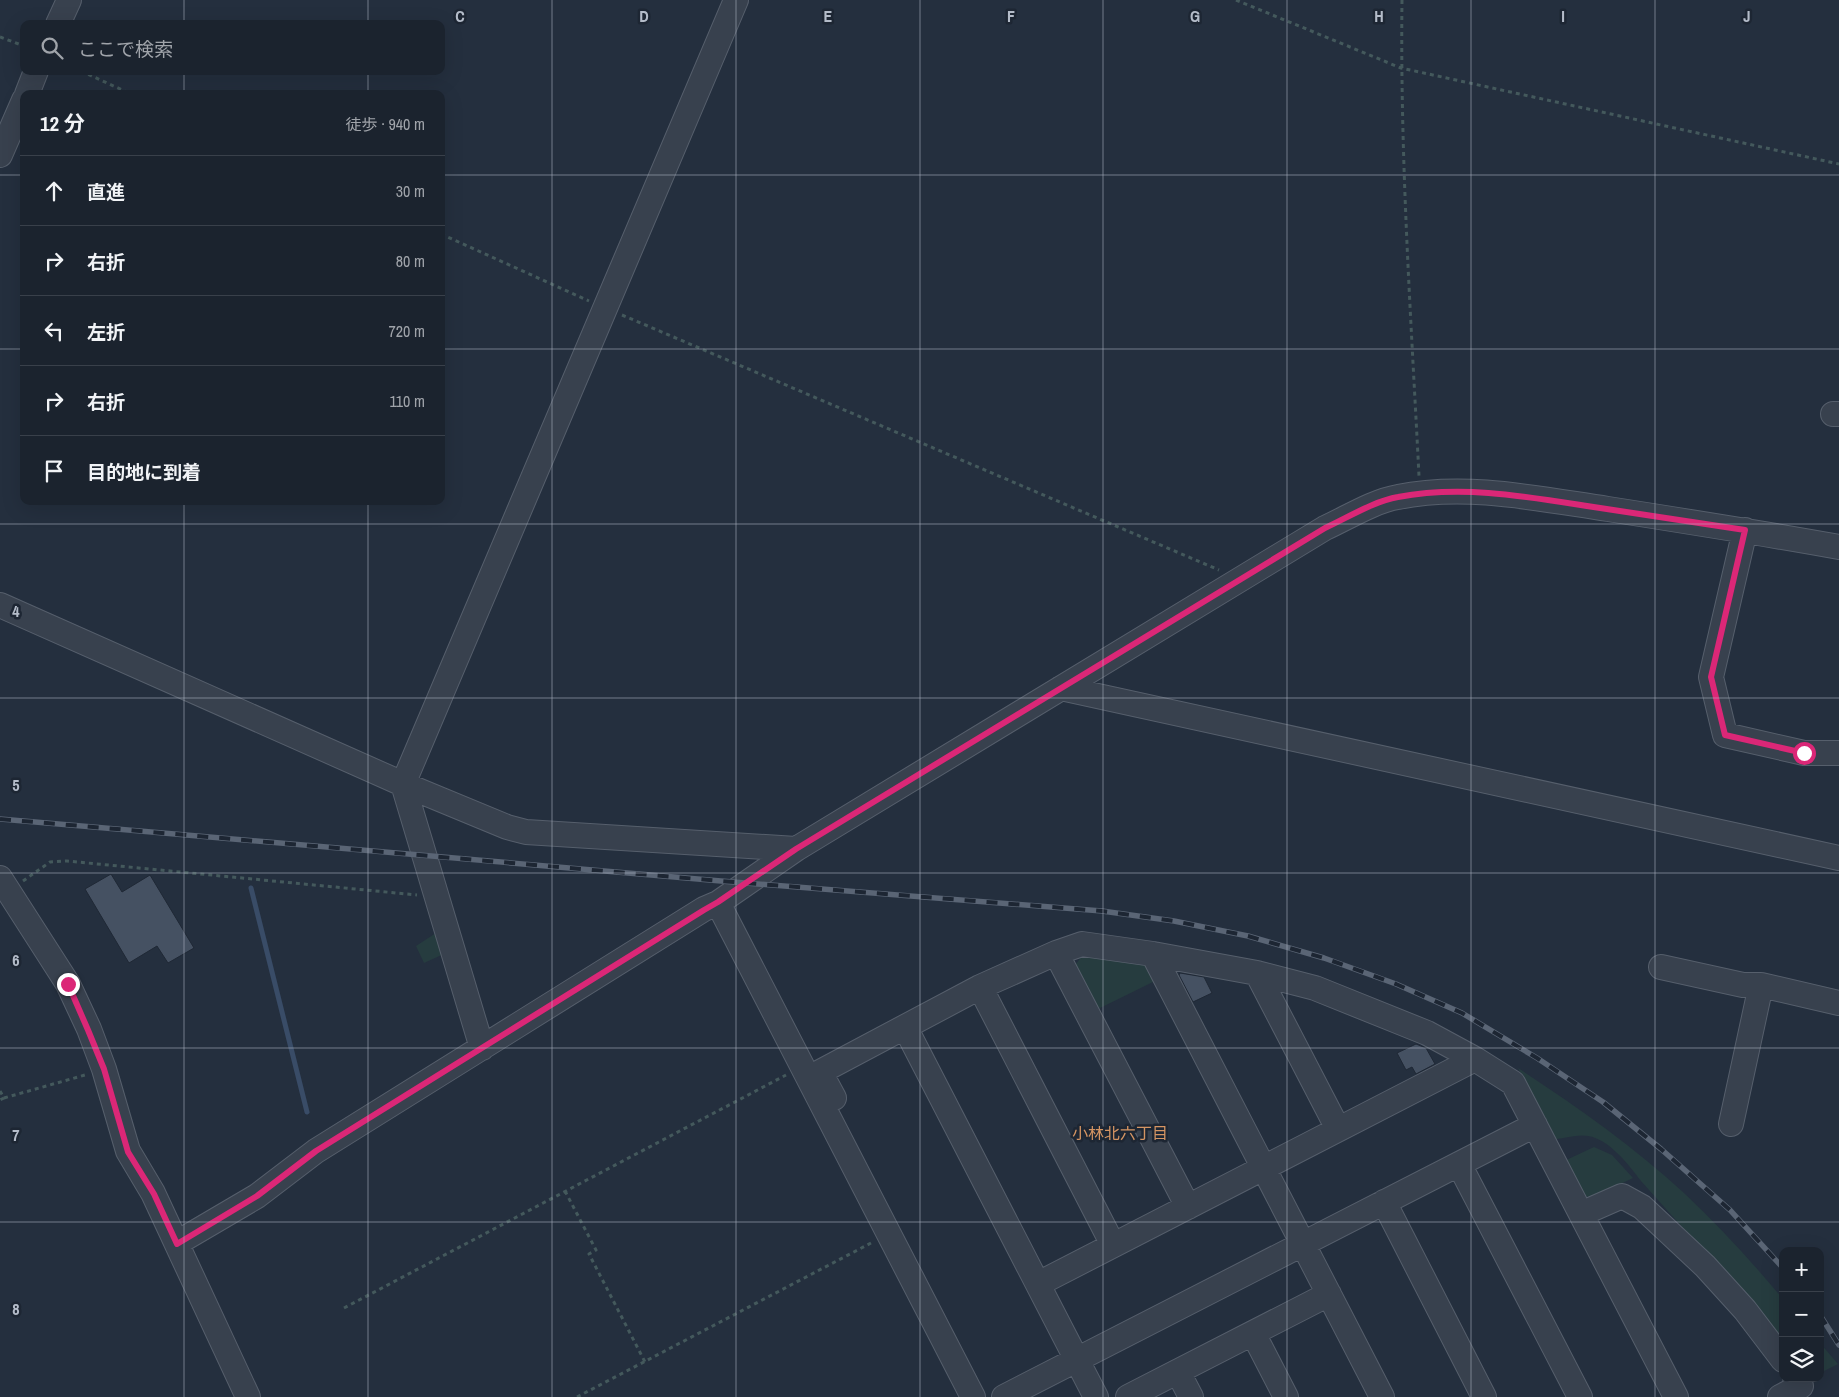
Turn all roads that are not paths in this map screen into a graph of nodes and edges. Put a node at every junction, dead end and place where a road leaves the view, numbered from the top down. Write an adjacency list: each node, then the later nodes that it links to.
1 (69, 0): 3 (street)
2 (736, 0): 13 (street)
3 (60, 20)
4 (34, 75): 5 (street)
5 (29, 90)
6 (20, 109): 7 (street)
7 (0, 155)
8 (1745, 530): 9 (street); 11 (street); 12 (street)
9 (1839, 547)
10 (0, 605): 13 (street)
11 (1061, 688): 14 (street); 15 (street)
12 (1839, 753)
13 (403, 784): 14 (street); 26 (street)
14 (796, 849): 17 (street)
15 (1839, 858)
16 (4, 884): 36 (street)
17 (718, 902): 26 (street); 47 (street)
18 (1056, 953): 19 (street); 23 (street); 34 (street)
19 (1153, 954): 21 (street); 32 (street)
20 (1661, 967): 22 (street)
21 (1257, 973): 27 (street); 30 (street)
22 (1761, 985): 24 (street); 28 (street)
23 (980, 987): 25 (street); 38 (street)
24 (1839, 1002)
25 (905, 1027): 39 (street); 48 (street)
26 (482, 1048): 36 (street)
27 (1475, 1059): 29 (street); 30 (street)
28 (1731, 1124)
29 (1535, 1125): 31 (street); 35 (street)
30 (1338, 1129): 32 (street)
31 (1459, 1164): 33 (street); 56 (street)
32 (1263, 1168): 34 (street); 37 (street)
33 (1384, 1202): 37 (street); 55 (street)
34 (1188, 1207): 38 (street)
35 (1581, 1214): 42 (street); 57 (street)
36 (177, 1244): 46 (street)
37 (1303, 1244): 40 (street); 43 (street)
38 (1113, 1245): 39 (street)
39 (1038, 1284): 43 (street)
40 (1329, 1294): 41 (street); 54 (street)
41 (1253, 1333): 44 (street); 53 (street)
42 (1779, 1355)
43 (1077, 1360): 49 (street); 50 (street)
44 (1178, 1372): 51 (street); 52 (street)
45 (1798, 1382): 58 (street)
46 (248, 1397)
47 (973, 1397)
48 (990, 1397)
49 (1004, 1397)
50 (1096, 1397)
51 (1128, 1397)
52 (1191, 1397)
53 (1286, 1397)
54 (1382, 1397)
55 (1484, 1397)
56 (1580, 1397)
57 (1676, 1397)
58 (1780, 1397)

